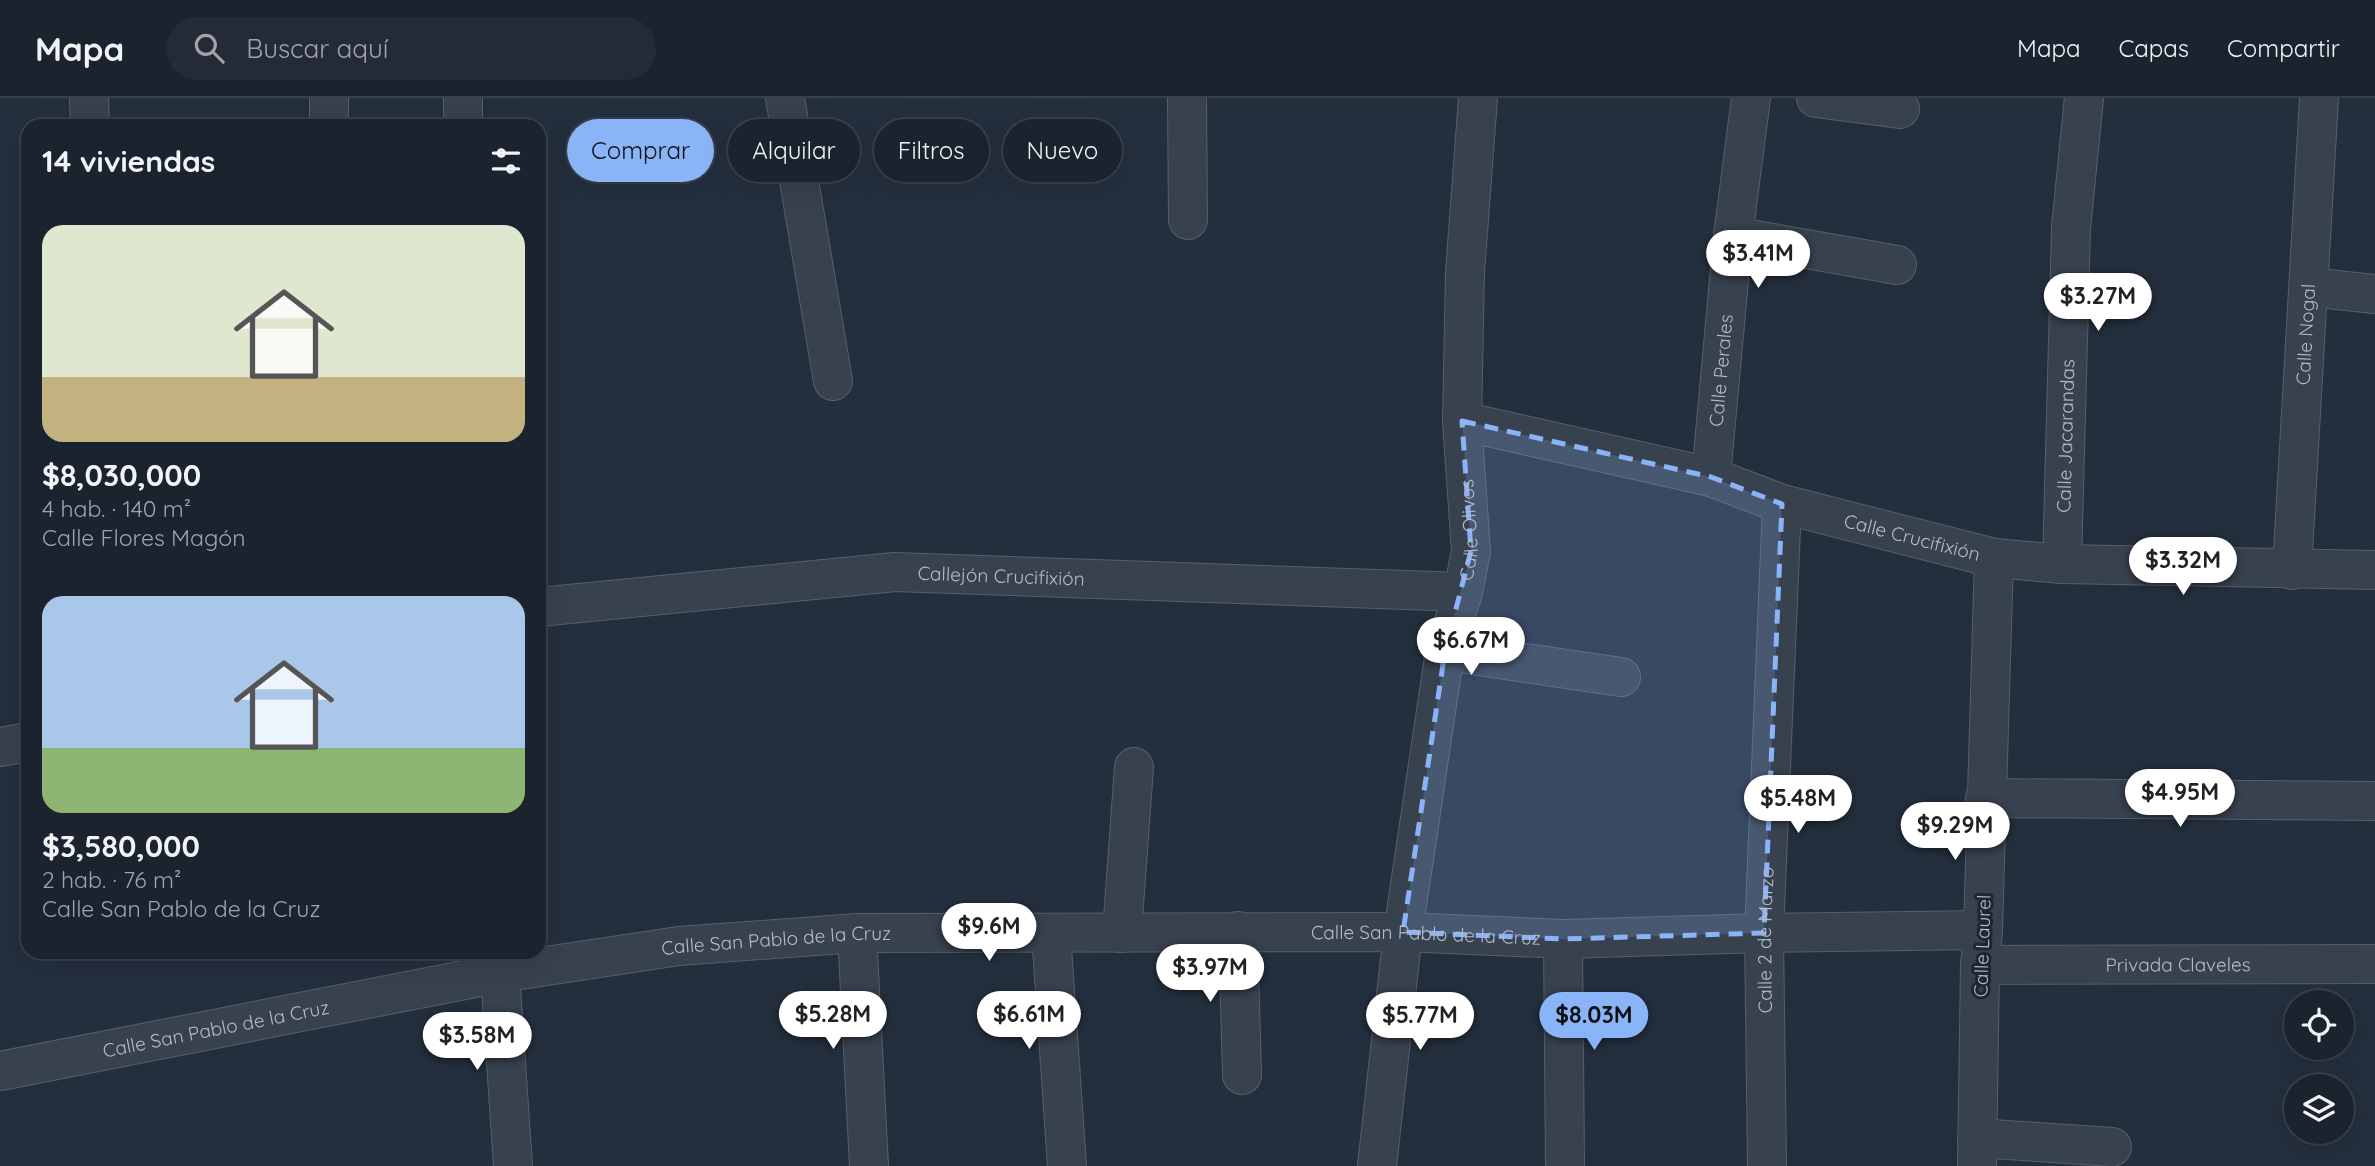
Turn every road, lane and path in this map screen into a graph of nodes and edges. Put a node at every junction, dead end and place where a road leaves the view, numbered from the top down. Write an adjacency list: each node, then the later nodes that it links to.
1 (89, 98): 12 (street)
2 (329, 98): 13 (street)
3 (463, 98): 14 (street)
4 (785, 98): 20 (street)
5 (1187, 98): 15 (street)
6 (1474, 98): 21 (street, Calle Olivos)
7 (1751, 98): 16 (street, Calle Perales)
8 (1816, 98): 11 (street)
9 (2084, 98): 25 (street, Calle Jacarandas)
10 (2319, 98): 18 (street, Calle Nogal)
11 (1900, 109)
12 (90, 119)
13 (329, 119)
14 (463, 119)
15 (1188, 220)
16 (1733, 236): 17 (street); 22 (street, Calle Perales)
17 (1897, 265)
18 (2309, 287): 19 (street); 26 (street, Calle Nogal)
19 (2375, 294)
20 (833, 382)
21 (1462, 421): 22 (street, Calle Crucifixión); 28 (street, Calle Olivos)
22 (1712, 477): 23 (street, Calle Crucifixión)
23 (1782, 504): 24 (street, Calle Crucifixión); 42 (street, Calle 2 de Marzo)
24 (1994, 558): 25 (street, Calle Crucifixión); 35 (street, Calle Laurel)
25 (2062, 564): 26 (street, Calle Crucifixión)
26 (2292, 570): 27 (street, Calle Crucifixión)
27 (2375, 570)
28 (1463, 592): 29 (street, Callejón Crucifixión); 30 (street, Calle Olivos)
29 (546, 606)
30 (1445, 652): 31 (street); 38 (street, Calle Olivos)
31 (1621, 677)
32 (21, 743): 33 (street)
33 (0, 747)
34 (1133, 767): 41 (street)
35 (1985, 798): 36 (street); 44 (street, Calle Laurel)
36 (2375, 801)
37 (1238, 931): 38 (street, Calle San Pablo de la Cruz); 41 (street, Calle San Pablo de la Cruz); 48 (street)
38 (1403, 932): 43 (street, Calle San Pablo de la Cruz); 54 (street, Calle Olivos)
39 (857, 933): 40 (street, Calle San Pablo de la Cruz); 46 (street, Calle San Pablo de la Cruz); 52 (street)
40 (1051, 933): 41 (street, Calle San Pablo de la Cruz); 53 (street)
41 (1122, 933)
42 (1764, 933): 43 (street, Calle San Pablo de la Cruz); 44 (street, Calle San Pablo de la Cruz); 56 (street, Calle 2 de Marzo)
43 (1563, 939): 55 (street)
44 (1982, 947): 45 (street, Privada Claveles); 50 (street, Calle Laurel)
45 (2375, 964)
46 (500, 973): 47 (street, Calle San Pablo de la Cruz); 51 (street)
47 (0, 1071)
48 (1242, 1075)
49 (2112, 1147): 50 (street)
50 (1977, 1152)
51 (513, 1166)
52 (869, 1166)
53 (1067, 1166)
54 (1377, 1166)
55 (1565, 1166)
56 (1767, 1166)

